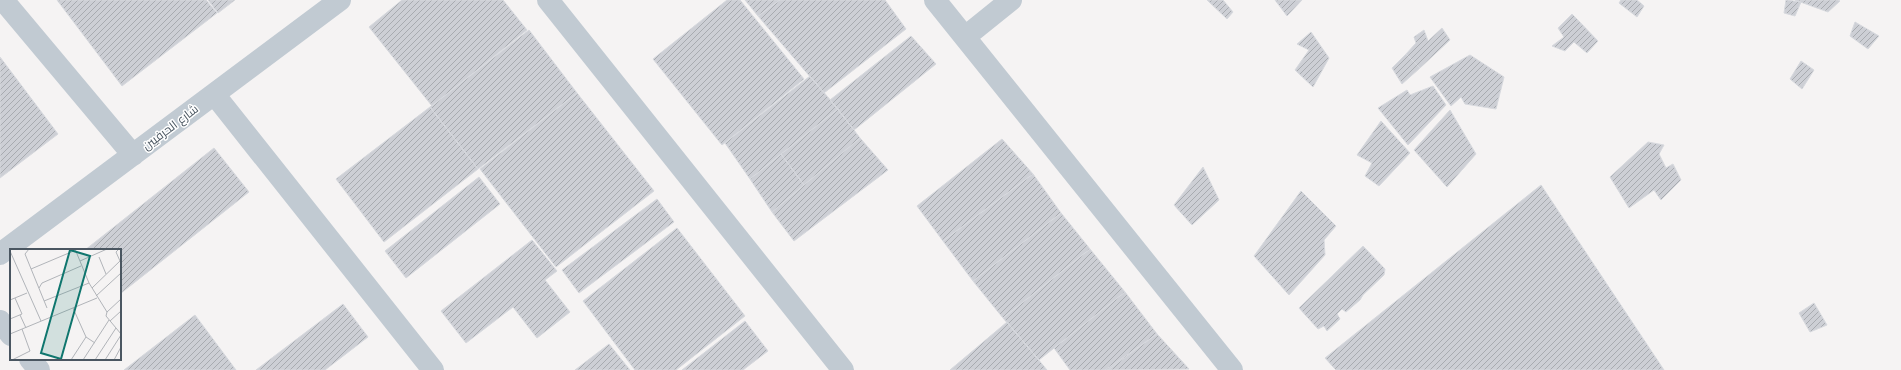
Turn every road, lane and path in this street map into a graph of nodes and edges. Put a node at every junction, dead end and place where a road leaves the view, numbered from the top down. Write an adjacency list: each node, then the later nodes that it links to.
1 (3, 0): 8 (street)
2 (340, 0): 7 (street, شارع الحرفيين)
3 (548, 0): 15 (street)
4 (935, 0): 6 (street)
5 (1011, 0): 6 (street)
6 (965, 37): 16 (street)
7 (214, 94): 8 (street, شارع الحرفيين); 14 (street)
8 (133, 155): 9 (street, شارع الحرفيين)
9 (0, 254)
10 (0, 321): 11 (street)
11 (10, 334)
12 (31, 360): 13 (street)
13 (39, 370)
14 (433, 370)
15 (843, 370)
16 (1232, 370)

